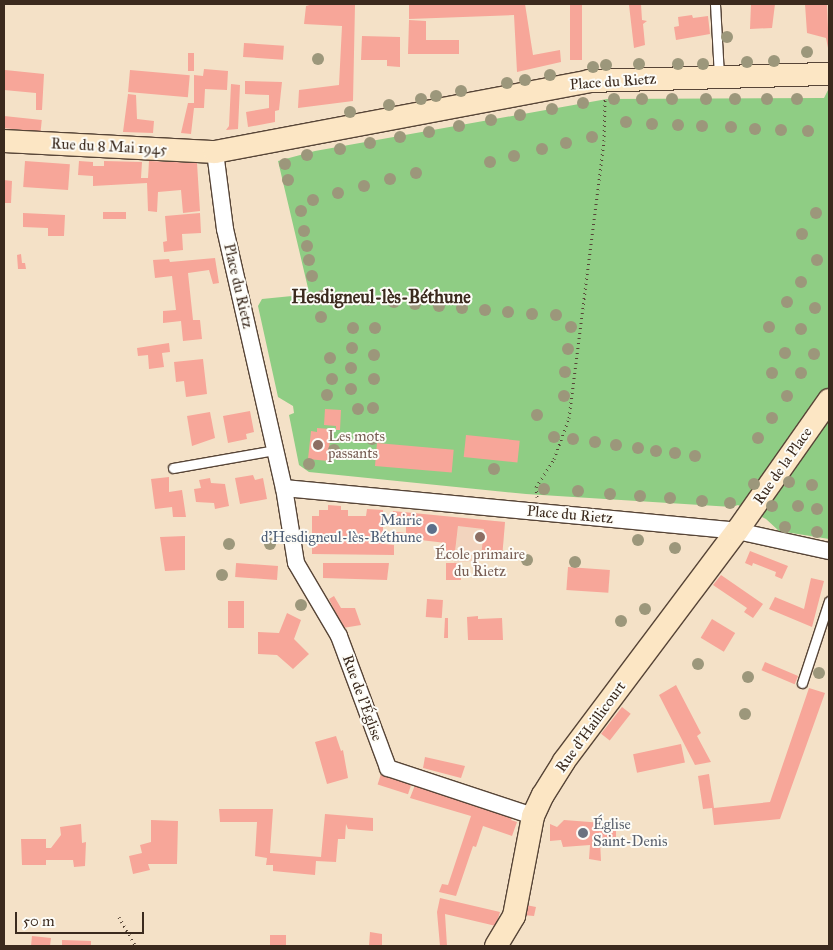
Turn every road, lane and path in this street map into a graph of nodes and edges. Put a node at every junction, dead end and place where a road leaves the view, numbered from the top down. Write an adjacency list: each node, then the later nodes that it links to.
1 (715, 4): 3 (lane)
2 (829, 74): 3 (street, Place du Rietz)
3 (719, 76): 4 (street, Place du Rietz)
4 (605, 80): 6 (street, Place du Rietz); 11 (path)
5 (4, 140): 6 (street, Rue du 8 Mai 1945)
6 (215, 152): 8 (street, Place du Rietz)
7 (829, 400): 12 (street, Rue de la Place)
8 (275, 450): 9 (lane); 10 (street, Place du Rietz)
9 (173, 468)
10 (284, 488): 11 (street, Place du Rietz); 16 (street, Rue de l'Église)
11 (545, 513): 12 (street, Place du Rietz)
12 (737, 531): 13 (street, Place du Rietz); 16 (street, Rue d'Haillicourt)
13 (829, 551)
14 (829, 601): 15 (lane)
15 (802, 683)
16 (533, 816): 19 (street, Rue d'Haillicourt)
17 (119, 917): 18 (path)
18 (136, 946)
19 (496, 946)

